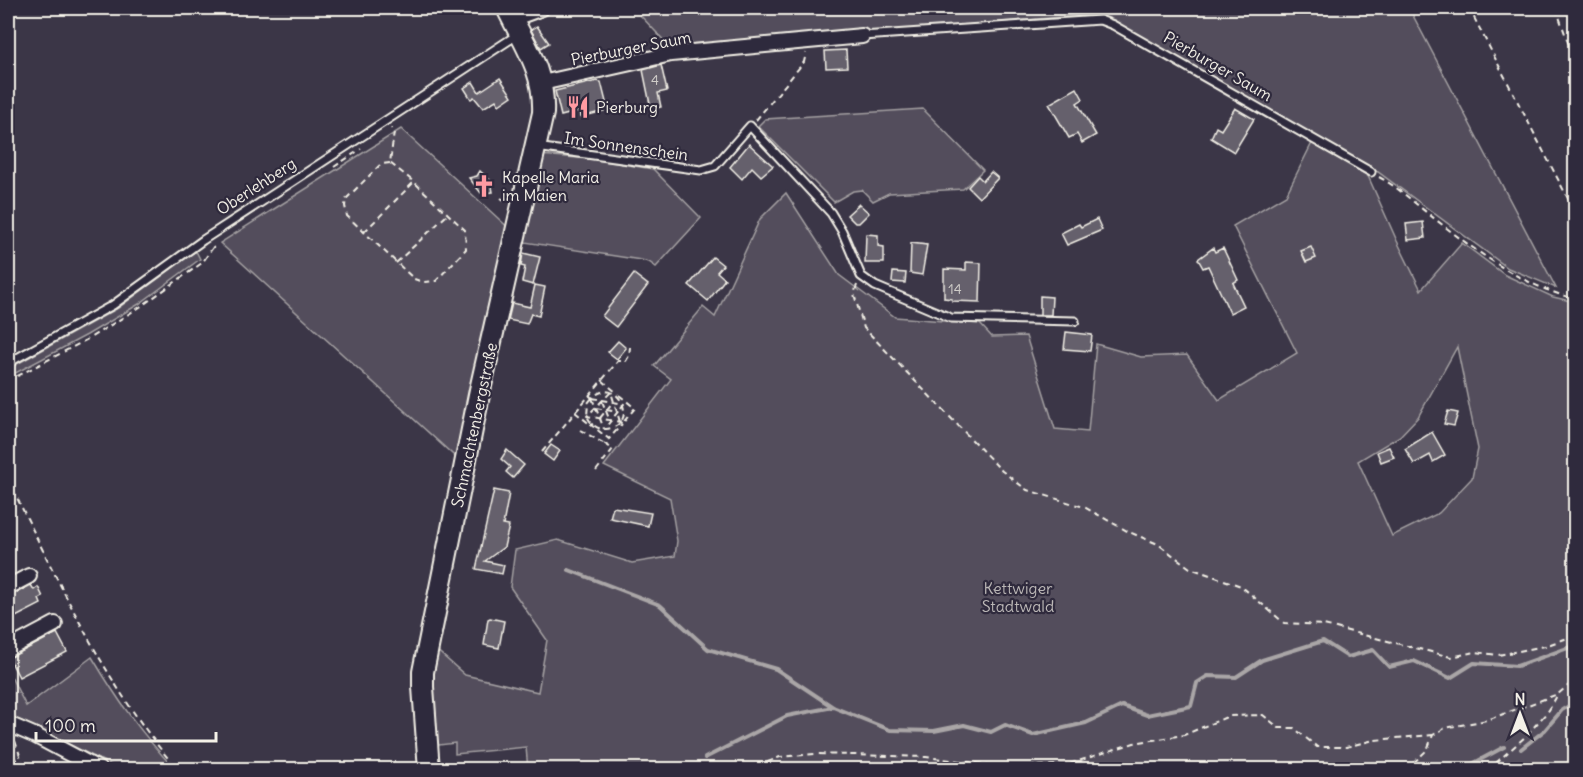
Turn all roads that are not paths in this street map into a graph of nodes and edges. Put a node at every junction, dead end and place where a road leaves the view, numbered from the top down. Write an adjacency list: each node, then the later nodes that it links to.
1 (542, 8): 2 (street)
2 (513, 20): 4 (street, Schmachtenbergstraße); 8 (lane, Oberlehberg)
3 (862, 36): 4 (street, Pierburger Saum); 6 (lane, Pierburger Saum)
4 (542, 83): 5 (street, Schmachtenbergstraße)
5 (536, 147): 7 (lane, Im Sonnenschein); 15 (street, Schmachtenbergstraße)
6 (1371, 172)
7 (1075, 321)
8 (8, 363)
9 (30, 576): 10 (street)
10 (8, 587)
11 (55, 624): 12 (street)
12 (8, 649)
13 (8, 724): 14 (street)
14 (100, 770)
15 (429, 770)

